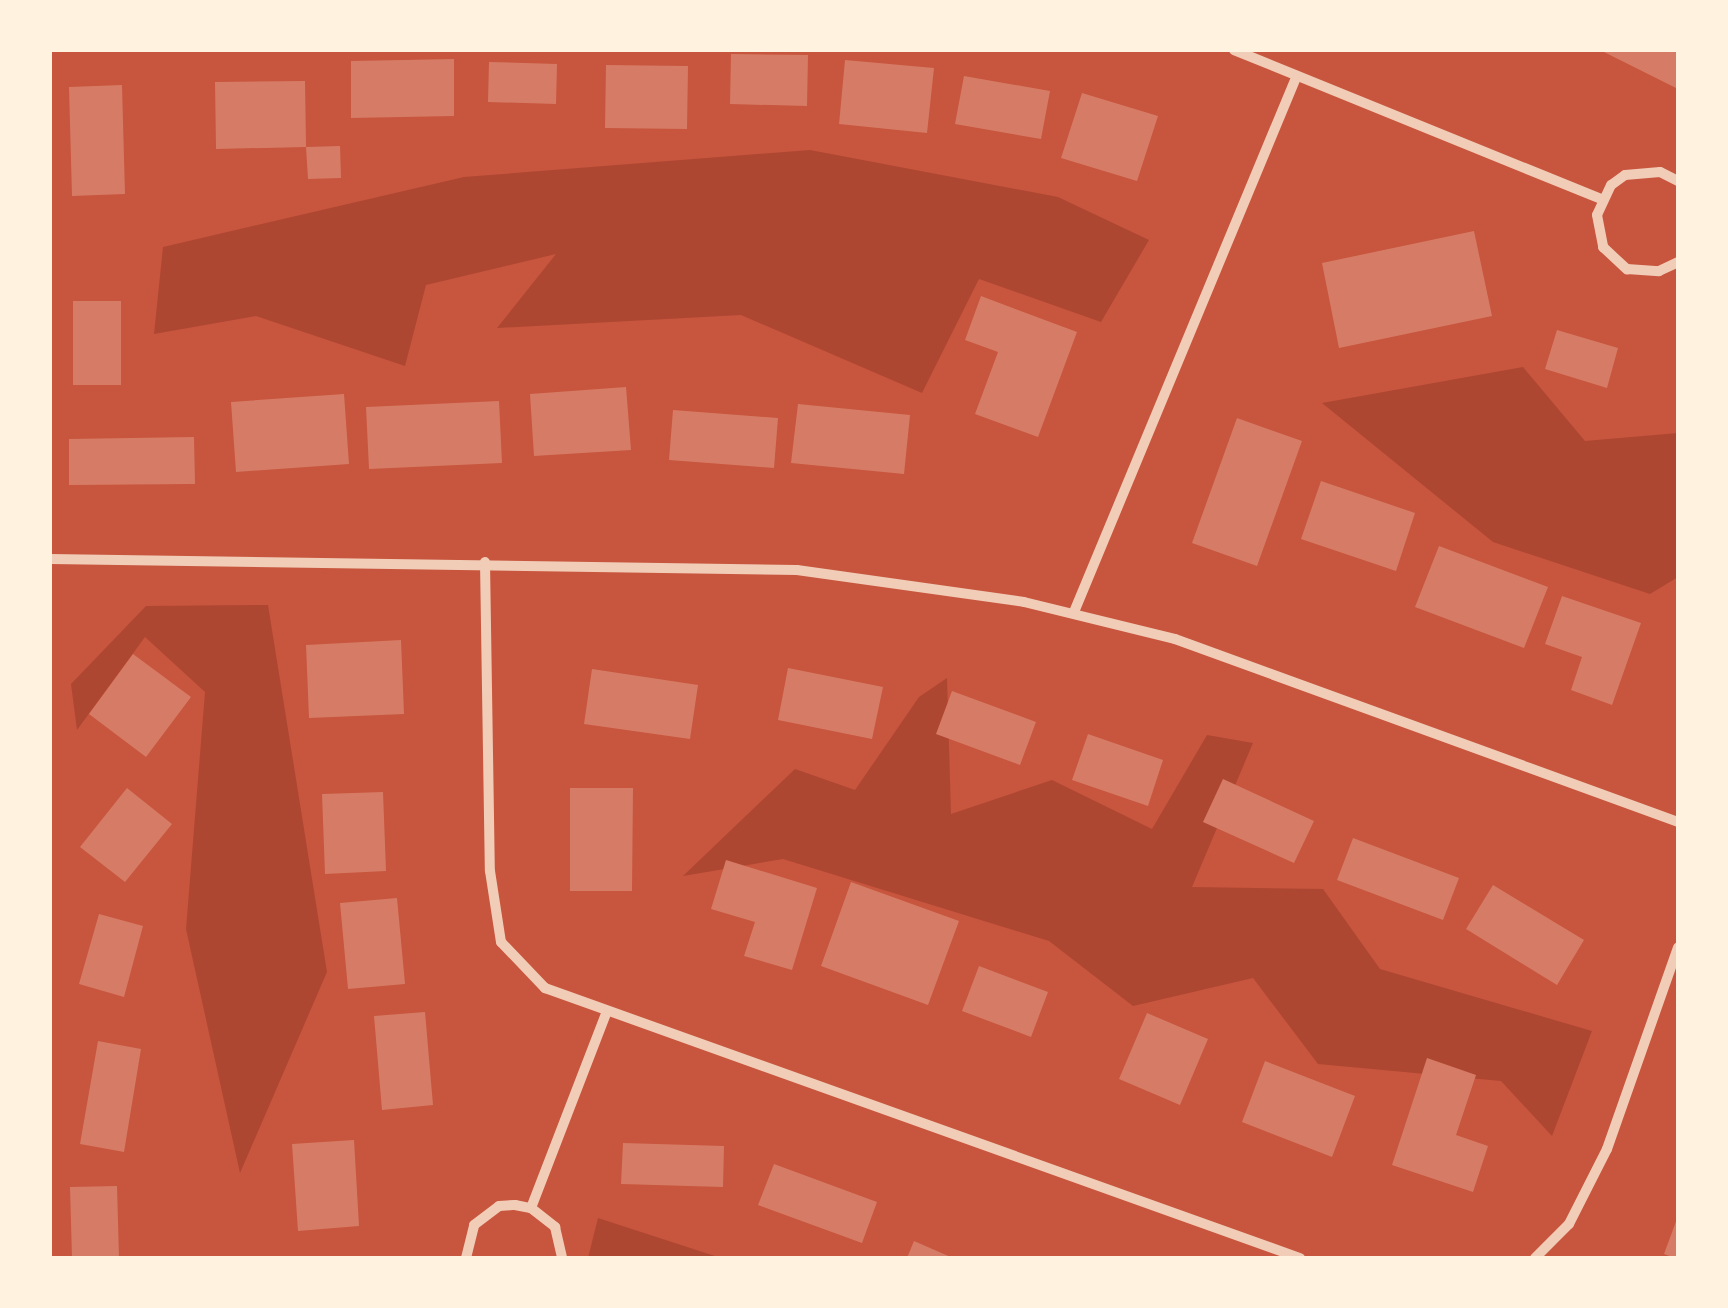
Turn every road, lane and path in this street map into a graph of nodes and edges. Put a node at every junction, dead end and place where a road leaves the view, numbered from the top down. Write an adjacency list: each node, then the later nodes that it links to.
1 (1234, 50): 2 (street)
2 (1295, 80): 4 (street); 8 (street)
3 (1678, 181): 4 (street)
4 (1601, 199): 5 (street)
5 (1678, 262)
6 (50, 559): 7 (street)
7 (485, 562): 8 (street); 11 (street)
8 (1074, 612): 9 (street)
9 (1678, 822)
10 (1678, 947): 16 (street)
11 (606, 1014): 12 (street); 15 (street)
12 (531, 1208): 13 (street); 14 (street)
13 (466, 1258)
14 (562, 1258)
15 (1300, 1258)
16 (1534, 1258)

